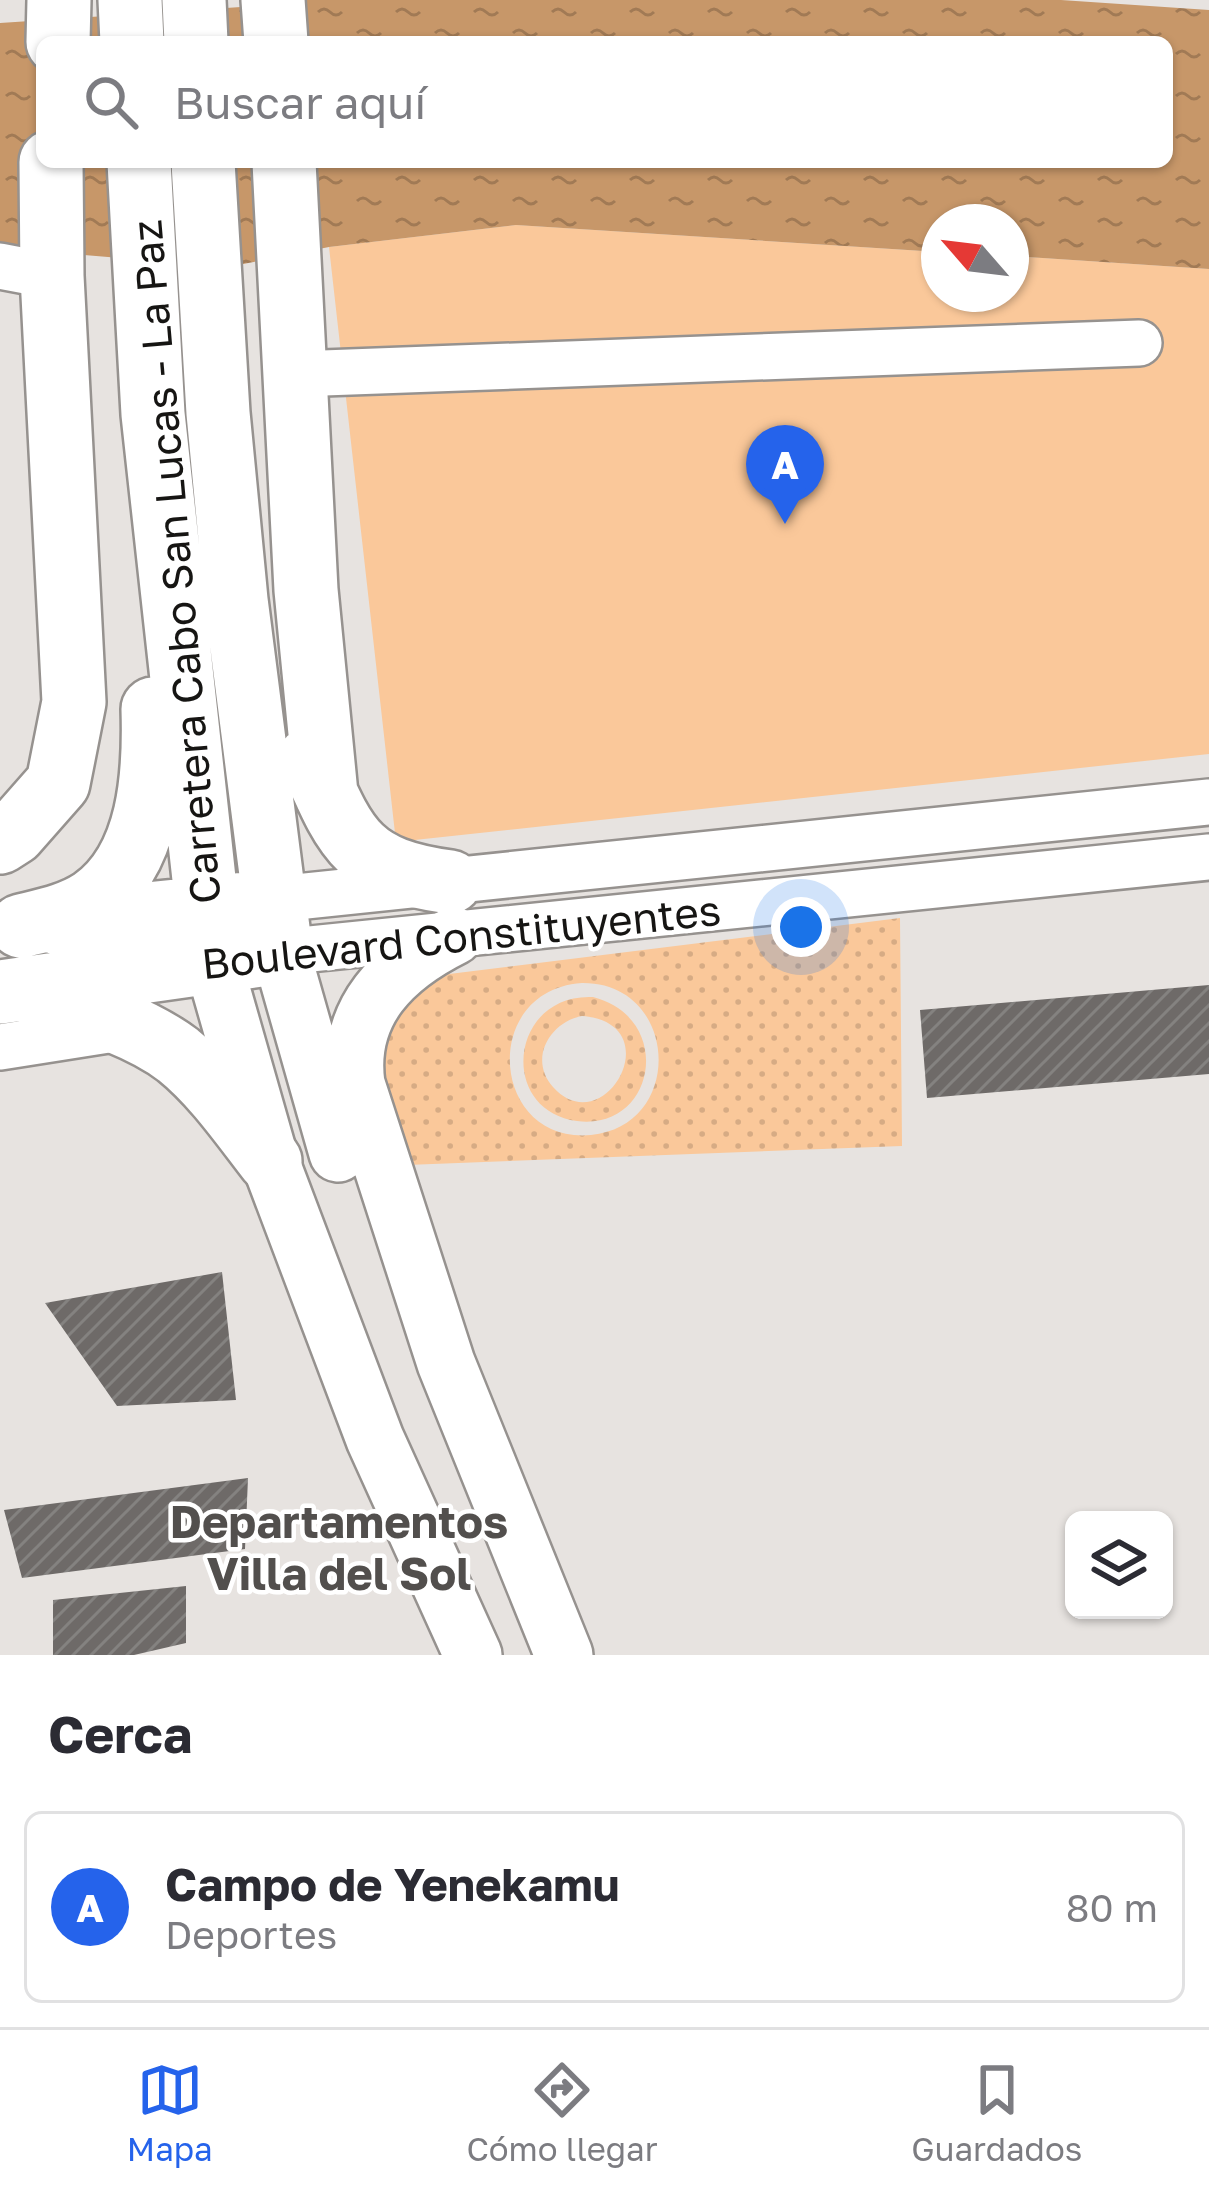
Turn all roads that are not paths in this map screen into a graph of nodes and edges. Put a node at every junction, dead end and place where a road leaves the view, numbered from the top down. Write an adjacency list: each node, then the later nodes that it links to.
1 (59, 0): 5 (highway)
2 (130, 0): 6 (highway)
3 (194, 0): 7 (highway)
4 (273, 0): 8 (highway)
5 (58, 36)
6 (132, 36)
7 (196, 36)
8 (276, 36)
9 (50, 168): 13 (highway)
10 (139, 168): 16 (highway, Carretera Cabo San Lucas - La Paz)
11 (203, 168): 17 (highway, Carretera Cabo San Lucas - La Paz)
12 (284, 168): 15 (highway)
13 (26, 271): 18 (highway)
14 (1139, 343): 15 (street)
15 (296, 374): 19 (highway)
16 (159, 480): 25 (highway); 26 (highway, Carretera Cabo San Lucas - La Paz)
17 (227, 509): 19 (highway); 24 (highway, Carretera Cabo San Lucas - La Paz)
18 (29, 787): 21 (highway)
19 (326, 794): 23 (highway)
20 (1209, 802): 23 (street, Boulevard Constituyentes)
21 (0, 842)
22 (1209, 857): 23 (street, Boulevard Constituyentes)
23 (452, 909): 24 (street, Boulevard Constituyentes); 32 (main road)
24 (279, 926): 26 (highway, Boulevard Constituyentes); 32 (main road)
25 (10, 927): 26 (highway, Boulevard Constituyentes)
26 (210, 936): 27 (highway, Boulevard Constituyentes); 30 (main road)
27 (12, 991): 28 (highway)
28 (128, 1027): 29 (street); 30 (highway)
29 (0, 1047)
30 (270, 1161): 31 (main road)
31 (473, 1655)
32 (563, 1655)

